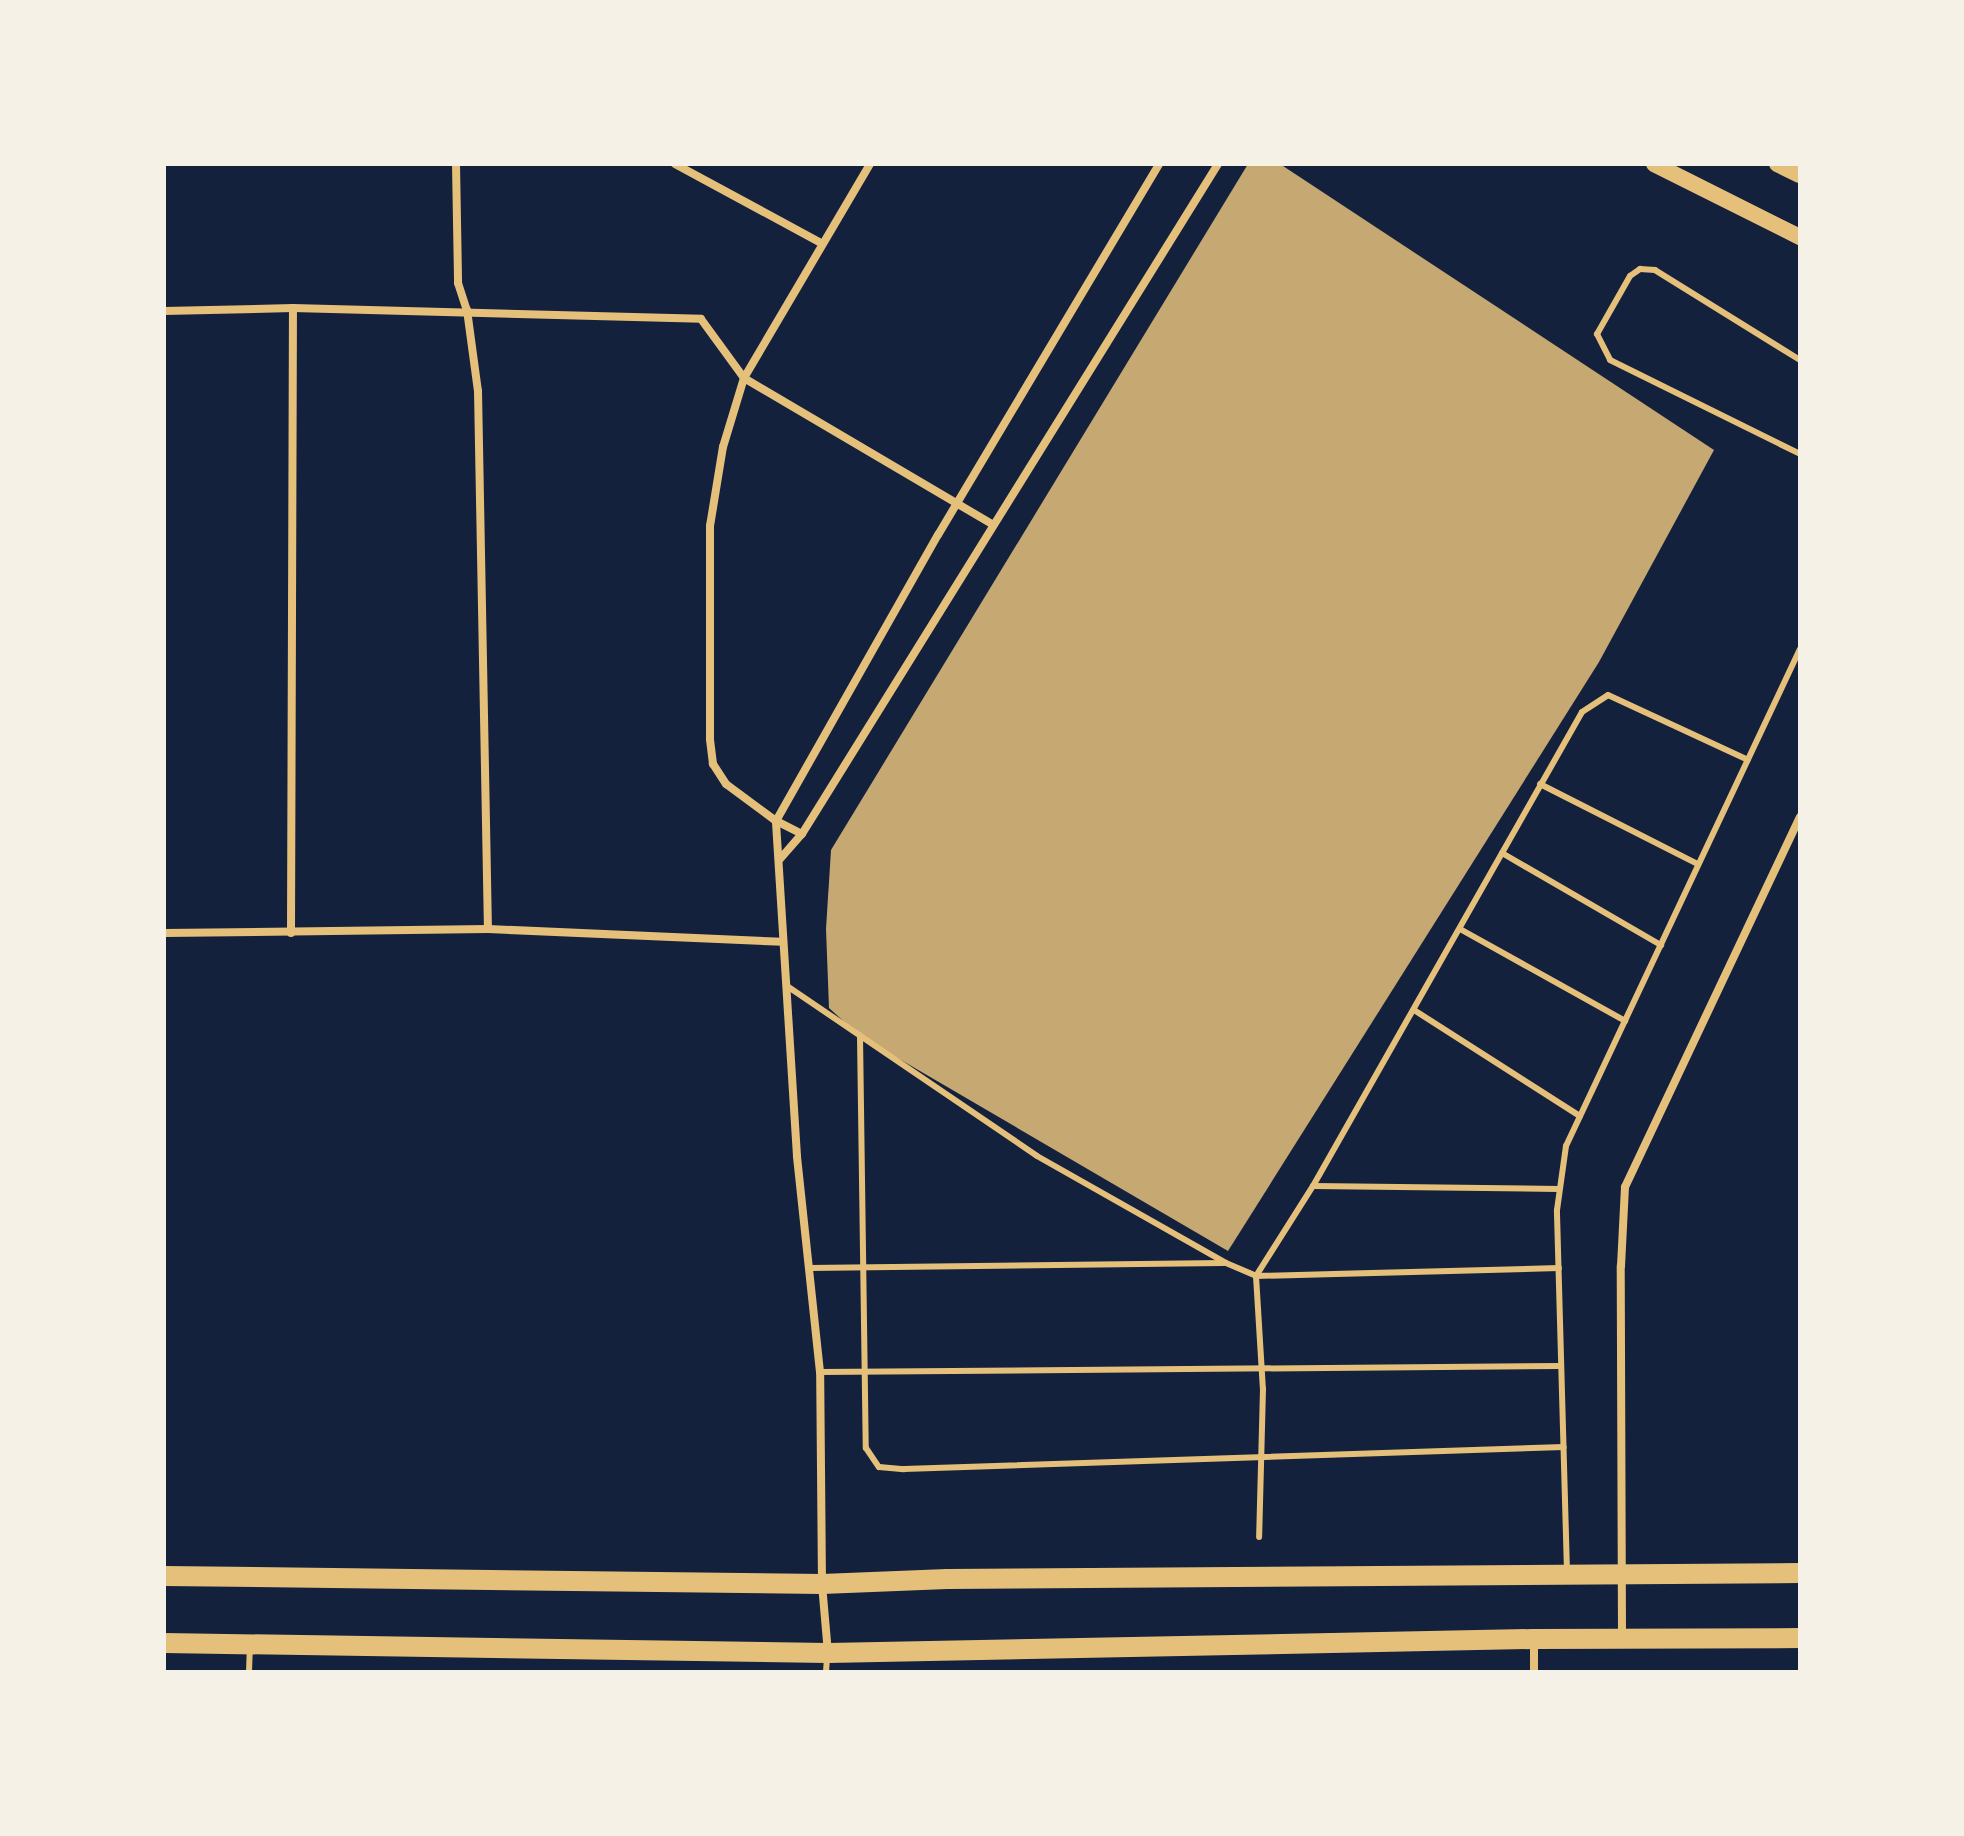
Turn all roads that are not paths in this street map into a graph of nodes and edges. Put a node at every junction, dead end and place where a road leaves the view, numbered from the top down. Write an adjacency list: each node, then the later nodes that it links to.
1 (456, 164): 12 (street)
2 (675, 164): 10 (street)
3 (870, 164): 10 (street)
4 (1159, 164): 17 (street)
5 (1218, 164): 18 (street)
6 (1654, 164): 9 (main road)
7 (1777, 164): 8 (main road)
8 (1800, 175)
9 (1800, 237)
10 (821, 243): 15 (street)
11 (293, 308): 12 (street); 13 (street); 31 (street)
12 (467, 310): 15 (street); 28 (street)
13 (164, 311)
14 (1800, 360): 16 (lane)
15 (744, 378): 17 (street); 23 (street)
16 (1800, 454)
17 (957, 503): 18 (street); 23 (street)
18 (992, 524): 24 (street)
19 (1800, 649): 20 (lane)
20 (1748, 760): 21 (lane); 27 (lane)
21 (1540, 784): 25 (lane); 27 (lane)
22 (1800, 817): 55 (street)
23 (776, 821): 24 (street); 26 (street)
24 (802, 834): 26 (street)
25 (1502, 853): 29 (lane); 33 (lane)
26 (780, 859): 32 (street)
27 (1698, 864): 33 (lane)
28 (488, 929): 31 (street); 32 (street)
29 (1460, 929): 35 (lane); 36 (lane)
30 (164, 933): 31 (street)
31 (291, 933)
32 (782, 942): 34 (street)
33 (1661, 945): 36 (lane)
34 (787, 986): 37 (lane); 43 (street)
35 (1414, 1010): 38 (lane); 39 (lane)
36 (1625, 1021): 38 (lane)
37 (860, 1036): 41 (lane); 42 (lane)
38 (1580, 1116): 40 (lane)
39 (1313, 1186): 40 (lane); 45 (lane)
40 (1559, 1189): 44 (lane)
41 (1226, 1263): 42 (lane); 45 (lane)
42 (862, 1267): 43 (lane); 49 (lane)
43 (809, 1268): 48 (street)
44 (1559, 1268): 45 (lane); 46 (lane)
45 (1256, 1276): 47 (lane)
46 (1561, 1366): 47 (lane); 50 (lane)
47 (1261, 1368): 49 (lane); 51 (lane)
48 (820, 1372): 49 (lane); 57 (street)
49 (862, 1372): 51 (lane)
50 (1564, 1447): 51 (lane); 54 (lane)
51 (1260, 1458): 52 (lane)
52 (1259, 1537)
53 (1800, 1573): 55 (main road)
54 (1567, 1574): 55 (main road); 57 (main road)
55 (1621, 1575): 58 (street)
56 (164, 1576): 57 (main road)
57 (822, 1584): 63 (street)
58 (1622, 1638): 59 (main road); 60 (main road)
59 (1800, 1638)
60 (1534, 1639): 63 (main road); 65 (street)
61 (164, 1643): 62 (main road)
62 (250, 1644): 63 (main road); 64 (lane)
63 (827, 1662)
64 (249, 1672)
65 (1534, 1672)

